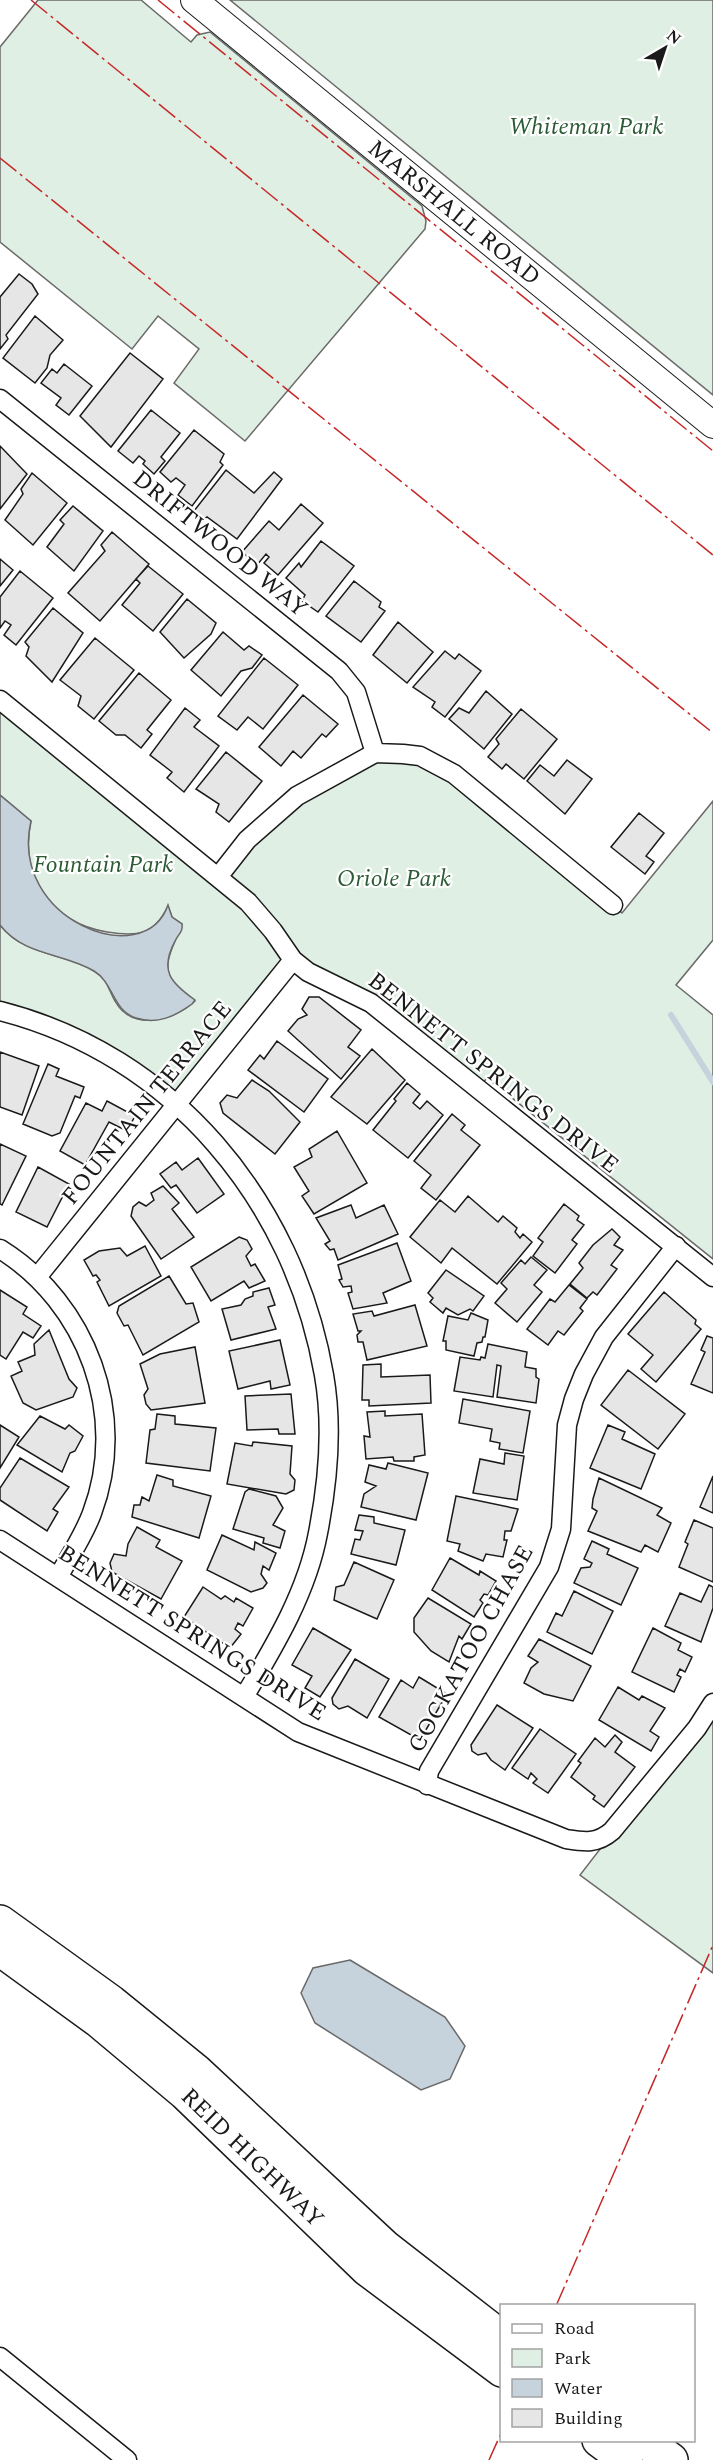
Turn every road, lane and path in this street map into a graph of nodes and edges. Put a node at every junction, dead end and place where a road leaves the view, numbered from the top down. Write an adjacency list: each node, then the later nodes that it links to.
1 (194, 0): 3 (main road, MARSHALL ROAD)
2 (0, 399): 5 (street, DRIFTWOOD WAY)
3 (713, 425)
4 (0, 700): 6 (street, BENNETT SPRINGS DRIVE)
5 (375, 753): 6 (street); 7 (street)
6 (218, 877): 8 (street, BENNETT SPRINGS DRIVE)
7 (613, 905)
8 (293, 960): 10 (street, FOUNTAIN TERRACE); 11 (street, BENNETT SPRINGS DRIVE)
9 (0, 1011): 10 (street)
10 (176, 1105): 13 (street, FOUNTAIN TERRACE); 17 (street)
11 (676, 1246): 14 (street, BENNETT SPRINGS DRIVE); 19 (street, COCKATOO CHASE)
12 (0, 1249): 13 (street)
13 (38, 1276): 16 (street)
14 (713, 1276)
15 (0, 1540): 16 (street, BENNETT SPRINGS DRIVE)
16 (58, 1577): 17 (street, BENNETT SPRINGS DRIVE)
17 (244, 1697): 19 (street, BENNETT SPRINGS DRIVE)
18 (713, 1703): 19 (street, BENNETT SPRINGS DRIVE)
19 (427, 1785)
20 (0, 1922): 22 (highway, REID HIGHWAY)
21 (0, 1949): 24 (highway, REID HIGHWAY)
22 (500, 2337)
23 (0, 2357): 27 (street)
24 (500, 2369)
25 (602, 2442): 28 (highway)
26 (647, 2442): 29 (highway)
27 (127, 2460)
28 (626, 2460)
29 (671, 2460)

